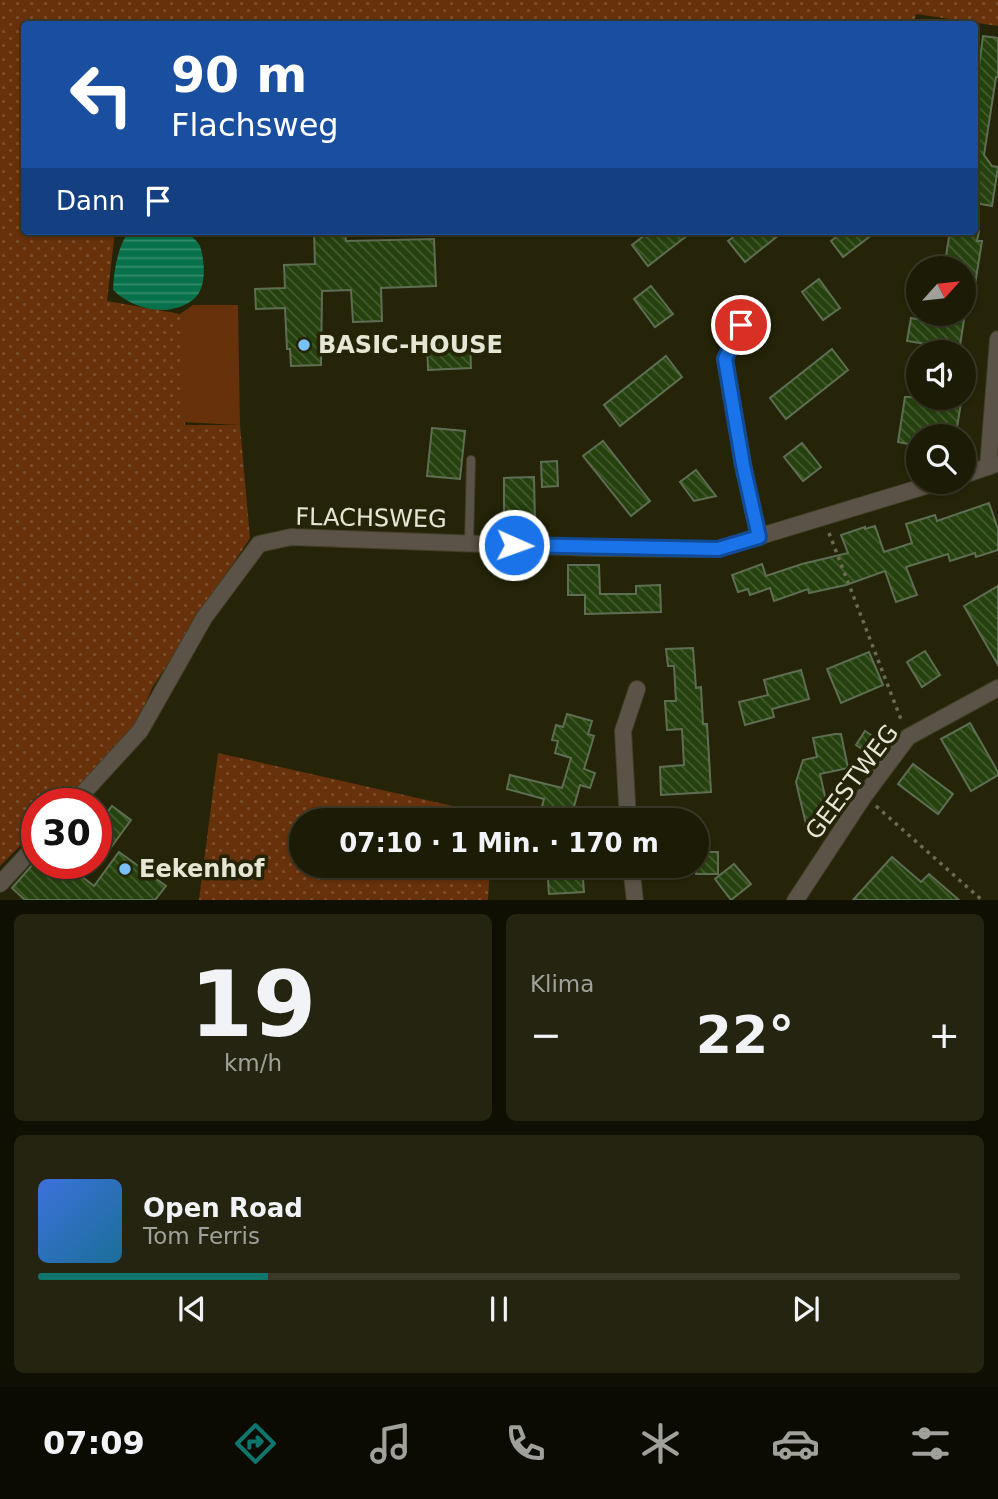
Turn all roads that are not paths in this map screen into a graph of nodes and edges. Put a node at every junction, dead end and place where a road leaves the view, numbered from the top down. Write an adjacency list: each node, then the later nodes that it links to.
1 (741, 325): 7 (street)
2 (998, 339): 4 (street)
3 (471, 460): 8 (lane)
4 (993, 465): 5 (street)
5 (976, 471)
6 (906, 492): 7 (street, FLACHSWEG)
7 (759, 537): 8 (street, FLACHSWEG)
8 (469, 543): 11 (street, FLACHSWEG)
9 (998, 688): 17 (street, GEESTWEG)
10 (636, 689): 12 (street)
11 (88, 788)
12 (627, 808)
13 (21, 861): 15 (street)
14 (632, 878): 16 (street)
15 (0, 884)
16 (635, 900)
17 (796, 900)

